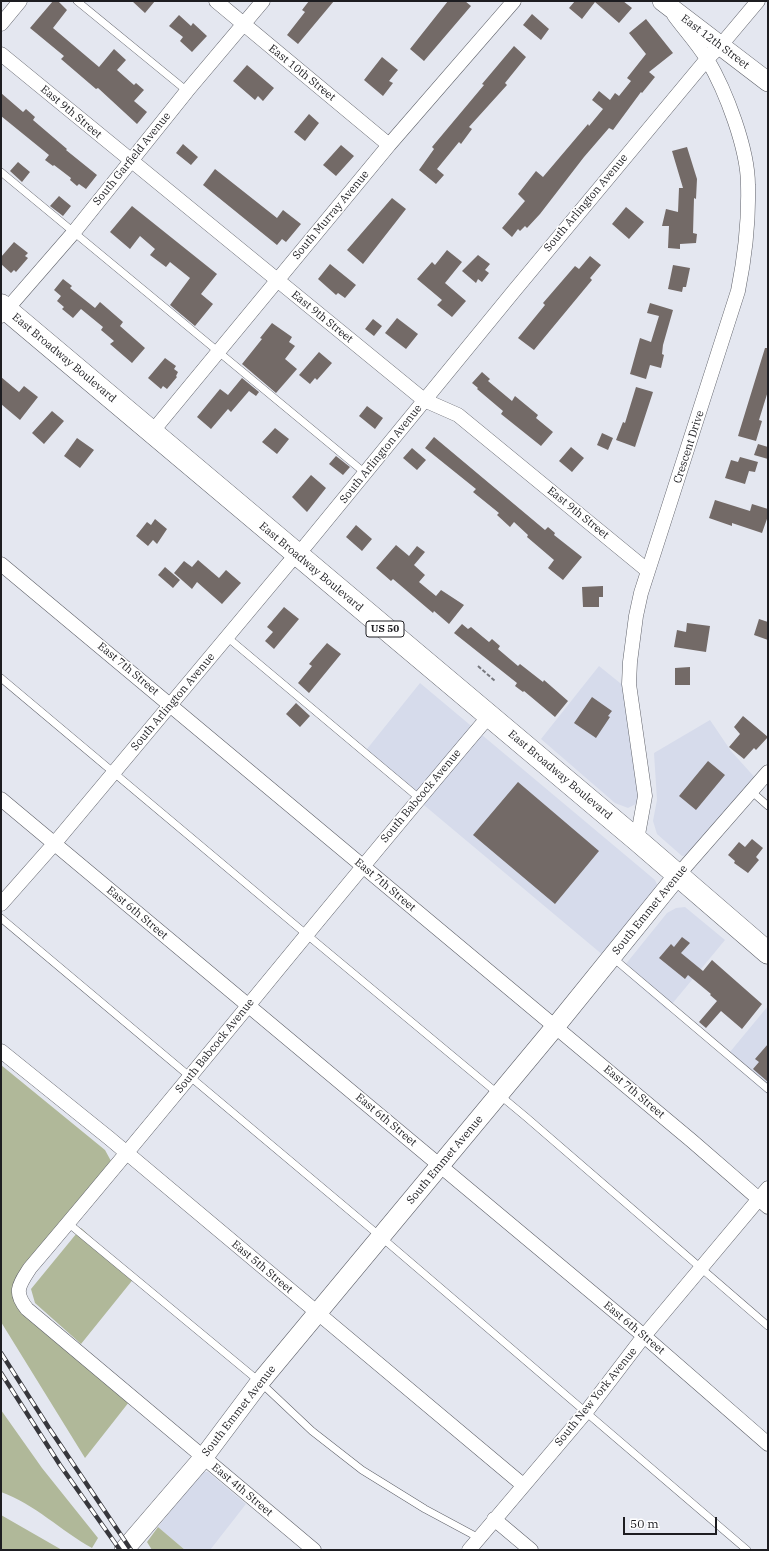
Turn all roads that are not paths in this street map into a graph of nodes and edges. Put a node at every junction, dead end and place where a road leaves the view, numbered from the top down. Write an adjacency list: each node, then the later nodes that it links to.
1 (20, 1): 8 (street)
2 (77, 1): 14 (lane)
3 (216, 1): 9 (street, East 10th Street)
4 (263, 1): 9 (street, South Garfield Avenue)
5 (514, 1): 15 (street, South Murray Avenue)
6 (758, 1): 10 (street, South Arlington Avenue)
7 (664, 3): 10 (street, East 12th Street); 12 (street, Crescent Drive)
8 (1, 24)
9 (243, 25): 14 (street, South Garfield Avenue); 15 (street, East 10th Street)
10 (721, 45): 12 (street, South Arlington Avenue); 13 (street, East 12th Street)
11 (1, 54): 16 (street, East 9th Street)
12 (707, 59): 22 (street, South Arlington Avenue); 27 (street, Crescent Drive)
13 (768, 82)
14 (186, 91): 16 (street, South Garfield Avenue)
15 (389, 145): 19 (street, South Murray Avenue)
16 (131, 161): 18 (street, South Garfield Avenue); 19 (street, East 9th Street)
17 (1, 172): 18 (lane)
18 (74, 232): 20 (street, South Garfield Avenue); 21 (lane)
19 (277, 281): 21 (street, South Murray Avenue); 22 (street, East 9th Street)
20 (3, 310): 23 (highway, East Broadway Boulevard / US 50)
21 (218, 352): 23 (street, South Murray Avenue); 24 (lane)
22 (424, 400): 24 (street, South Arlington Avenue); 27 (street, East 9th Street)
23 (152, 432): 25 (highway, East Broadway Boulevard / US 50)
24 (365, 473): 25 (street, South Arlington Avenue)
25 (297, 555): 28 (street, South Arlington Avenue); 31 (highway, East Broadway Boulevard / US 50)
26 (1, 564): 30 (street, East 7th Street)
27 (648, 571): 38 (street, Crescent Drive)
28 (227, 638): 30 (street, South Arlington Avenue); 35 (lane)
29 (1, 678): 33 (lane)
30 (171, 705): 33 (street, South Arlington Avenue); 40 (street, East 7th Street)
31 (489, 716): 35 (street, South Babcock Avenue); 38 (highway, East Broadway Boulevard / US 50)
32 (768, 772): 34 (street, South Emmet Avenue)
33 (114, 773): 39 (street, South Arlington Avenue); 44 (lane)
34 (751, 792): 37 (lane); 41 (street, South Emmet Avenue)
35 (419, 798): 40 (street, South Babcock Avenue)
36 (1, 800): 39 (street, East 6th Street)
37 (768, 806)
38 (637, 840): 41 (highway, East Broadway Boulevard / US 50)
39 (54, 844): 42 (street, South Arlington Avenue); 47 (street, East 6th Street)
40 (362, 866): 44 (street, South Babcock Avenue); 48 (street, East 7th Street)
41 (678, 875): 45 (highway, East Broadway Boulevard / US 50); 46 (street, South Emmet Avenue)
42 (1, 904)
43 (1, 918): 50 (lane)
44 (306, 934): 47 (street, South Babcock Avenue); 52 (lane)
45 (768, 953)
46 (612, 957): 48 (street, South Emmet Avenue); 51 (lane)
47 (248, 1005): 50 (street, South Babcock Avenue); 54 (street, East 6th Street)
48 (555, 1027): 52 (street, South Emmet Avenue); 56 (street, East 7th Street)
49 (1, 1051): 53 (street, East 5th Street)
50 (190, 1076): 53 (street, South Babcock Avenue); 58 (lane)
51 (768, 1088)
52 (499, 1095): 54 (street, South Emmet Avenue); 59 (lane)
53 (127, 1154): 57 (street, South Babcock Avenue); 60 (street, East 5th Street)
54 (440, 1166): 58 (street, South Emmet Avenue); 62 (street, East 6th Street)
55 (768, 1188): 56 (street, South New York Avenue)
56 (763, 1203): 59 (street, South New York Avenue)
57 (68, 1223): 63 (street, South Babcock Avenue); 64 (lane)
58 (382, 1237): 60 (street, South Emmet Avenue); 65 (lane)
59 (702, 1269): 61 (lane); 62 (street, South New York Avenue)
60 (317, 1314): 64 (street, South Emmet Avenue); 68 (street, East 5th Street)
61 (768, 1326)
62 (644, 1336): 65 (street, South New York Avenue); 66 (street, East 6th Street)
63 (97, 1369): 67 (street, East 4th Street)
64 (260, 1382): 67 (street, South Emmet Avenue); 70 (lane)
65 (586, 1412): 68 (street, South New York Avenue); 75 (lane)
66 (768, 1444)
67 (203, 1458): 71 (street, South Emmet Avenue); 72 (street, East 4th Street)
68 (522, 1484): 69 (street, South New York Avenue)
69 (494, 1519): 70 (street, South New York Avenue); 74 (street)
70 (479, 1538): 73 (street, South New York Avenue)
71 (124, 1550)
72 (314, 1550)
73 (469, 1550)
74 (531, 1550)
75 (747, 1550)

